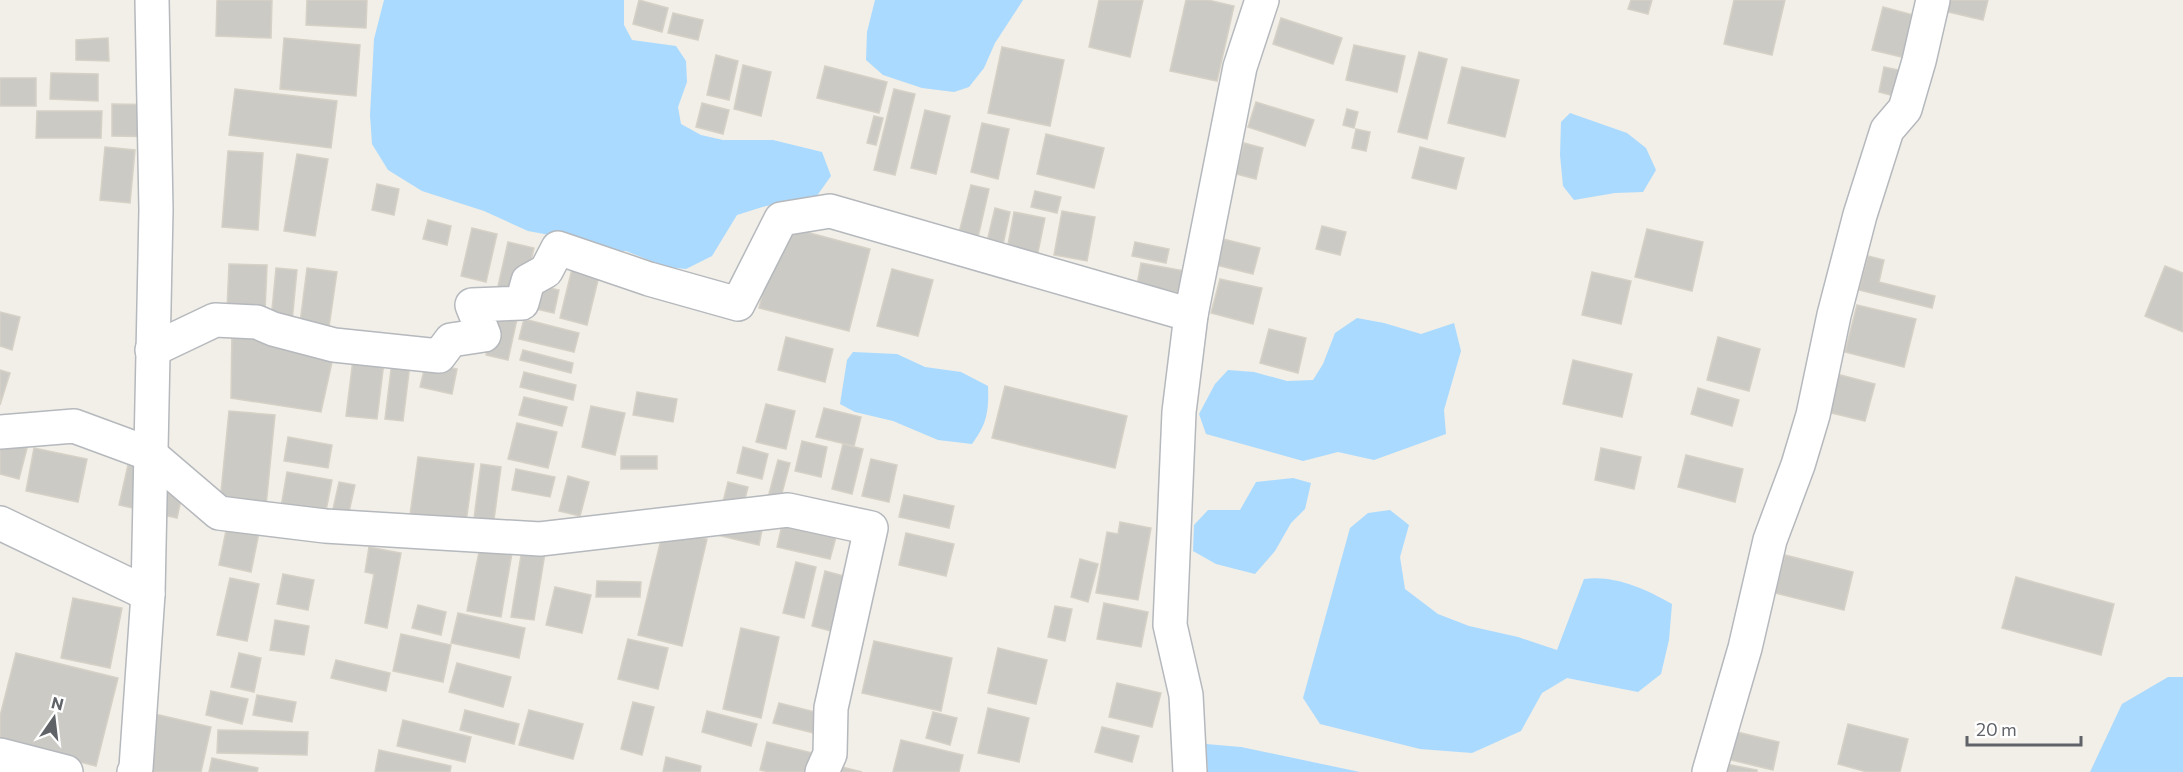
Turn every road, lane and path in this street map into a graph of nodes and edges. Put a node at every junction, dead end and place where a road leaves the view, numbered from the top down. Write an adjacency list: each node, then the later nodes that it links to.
1 (152, 0): 5 (street)
2 (1262, 0): 4 (street)
3 (1933, 0): 15 (street)
4 (1191, 315): 5 (street); 14 (street)
5 (152, 350): 7 (street)
6 (0, 432): 7 (street)
7 (150, 454): 9 (street); 13 (street)
8 (0, 523): 9 (street)
9 (148, 594): 12 (street)
10 (0, 755): 11 (street)
11 (66, 772)
12 (134, 772)
13 (822, 772)
14 (1190, 772)
15 (1709, 772)

